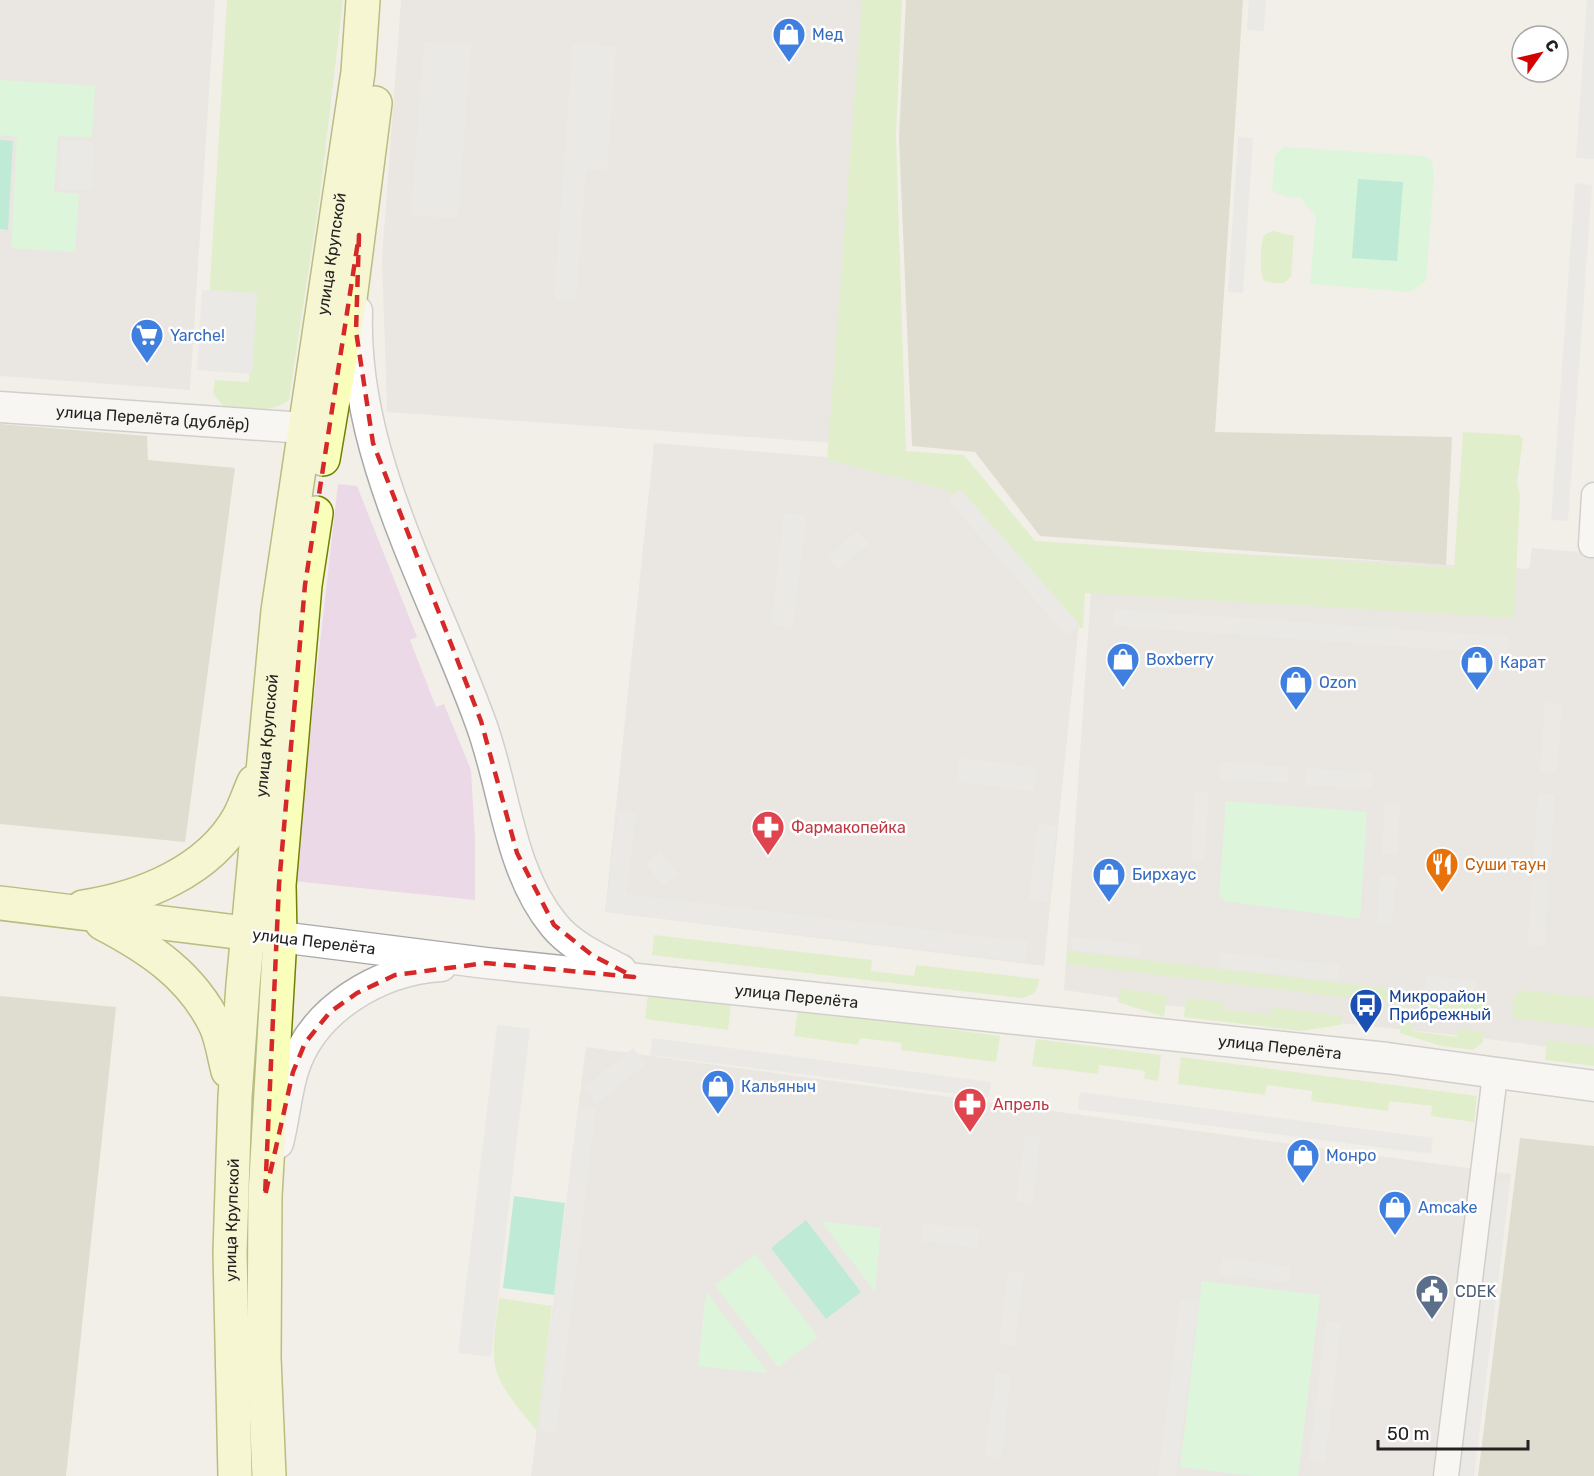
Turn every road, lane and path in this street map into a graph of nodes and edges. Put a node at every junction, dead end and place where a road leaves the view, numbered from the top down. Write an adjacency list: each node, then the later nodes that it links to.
1 (363, 0): 5 (main road, улица Крупской)
2 (386, 0): 3 (main road, улица Крупской)
3 (359, 235): 12 (main road, улица Крупской); 14 (street)
4 (0, 407): 5 (street, улица Перелёта (дублёр))
5 (305, 428): 8 (main road, улица Крупской)
6 (1594, 495): 7 (street)
7 (1592, 545)
8 (264, 755): 10 (main road); 11 (main road, улица Крупской)
9 (0, 903): 10 (main road, улица Перелёта)
10 (63, 910): 11 (main road, улица Перелёта); 17 (main road)
11 (248, 933): 12 (main road, улица Перелёта); 17 (main road, улица Крупской)
12 (280, 937): 13 (street, улица Перелёта); 18 (main road, улица Крупской)
13 (486, 963): 14 (street, улица Перелёта); 18 (street)
14 (634, 977): 15 (street, улица Перелёта)
15 (1496, 1075): 16 (street, улица Перелёта); 21 (street)
16 (1594, 1086)
17 (235, 1097): 19 (main road, улица Крупской)
18 (265, 1196): 20 (main road, улица Крупской)
19 (235, 1476)
20 (268, 1476)
21 (1446, 1476)

